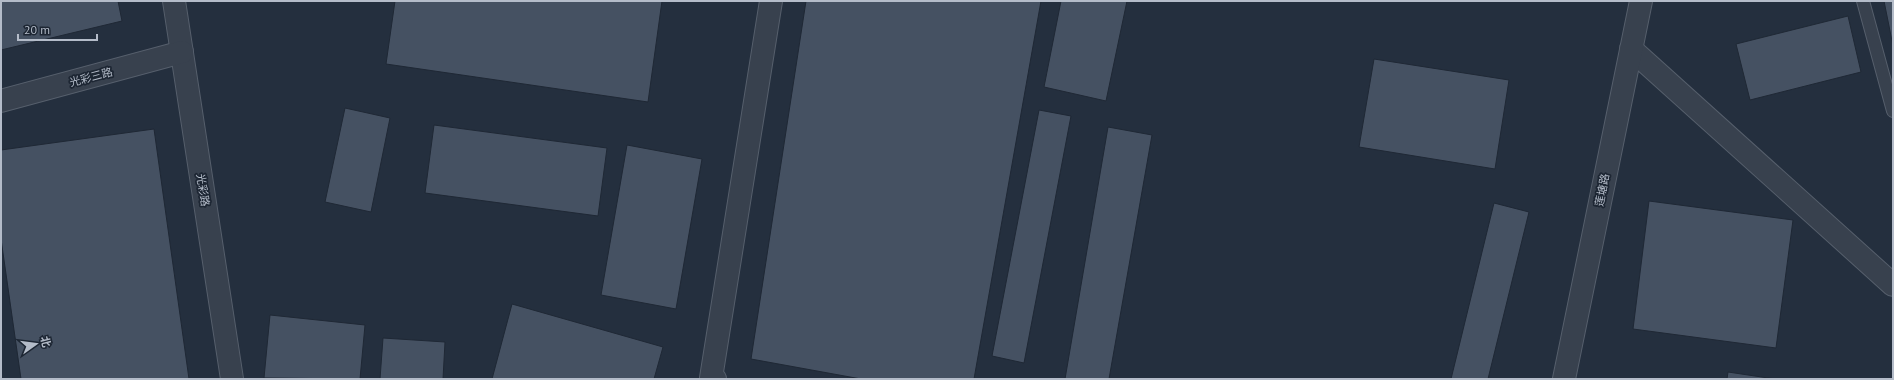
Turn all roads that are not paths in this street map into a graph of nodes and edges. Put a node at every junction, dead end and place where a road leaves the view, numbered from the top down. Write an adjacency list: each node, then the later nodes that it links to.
1 (174, 1): 6 (street, 光彩路)
2 (771, 1): 11 (street)
3 (1641, 1): 5 (street, 莲塘路)
4 (1863, 1): 8 (lane)
5 (1631, 49): 9 (street); 12 (street, 莲塘路)
6 (182, 52): 7 (street, 光彩三路); 10 (street, 光彩路)
7 (1, 101)
8 (1893, 111)
9 (1893, 285)
10 (232, 379)
11 (715, 379)
12 (1564, 379)

